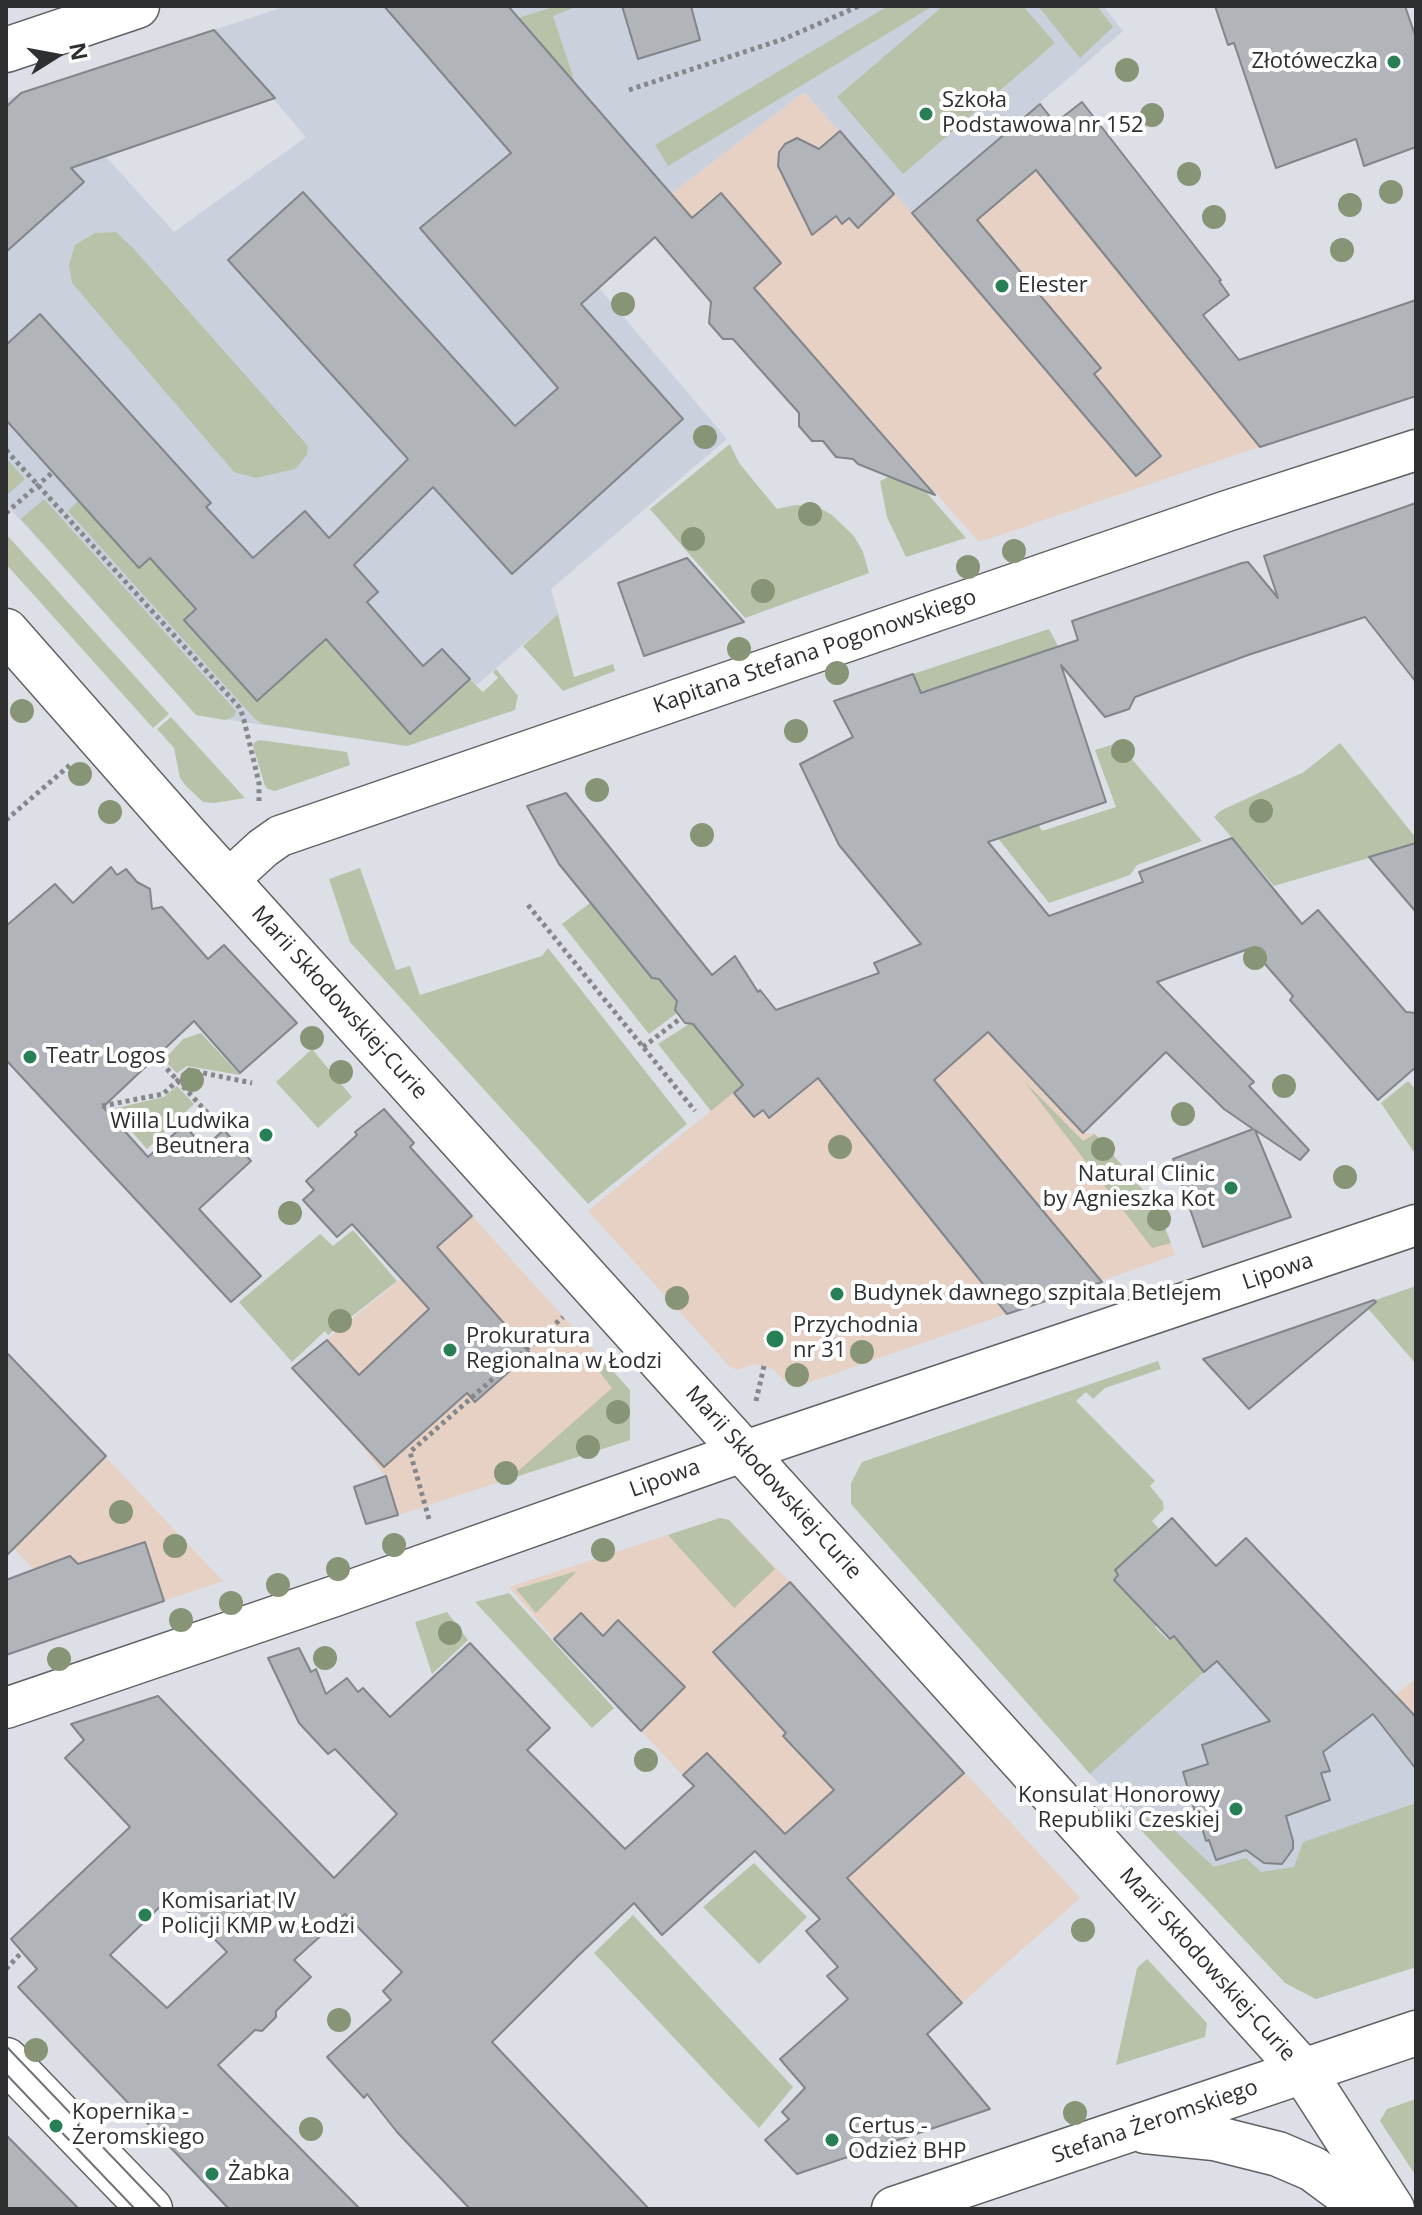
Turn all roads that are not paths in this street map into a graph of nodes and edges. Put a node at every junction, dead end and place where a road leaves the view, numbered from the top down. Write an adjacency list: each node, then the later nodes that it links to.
1 (137, 6): 2 (street)
2 (6, 50)
3 (1416, 450): 5 (street, Kapitana Stefana Pogonowskiego)
4 (6, 631): 5 (street, Marii Skłodowskiej-Curie)
5 (228, 880): 7 (street, Marii Skłodowskiej-Curie)
6 (1416, 1225): 7 (street, Lipowa)
7 (745, 1451): 8 (street, Lipowa); 11 (street, Marii Skłodowskiej-Curie)
8 (6, 1708)
9 (1416, 2033): 11 (street, Stefana Żeromskiego)
10 (6, 2060): 13 (street)
11 (1303, 2071): 12 (street, Stefana Żeromskiego); 16 (street, Marii Skłodowskiej-Curie)
12 (1135, 2130): 14 (street, Stefana Żeromskiego); 15 (street)
13 (150, 2209)
14 (894, 2209)
15 (1367, 2209)
16 (1392, 2209)

